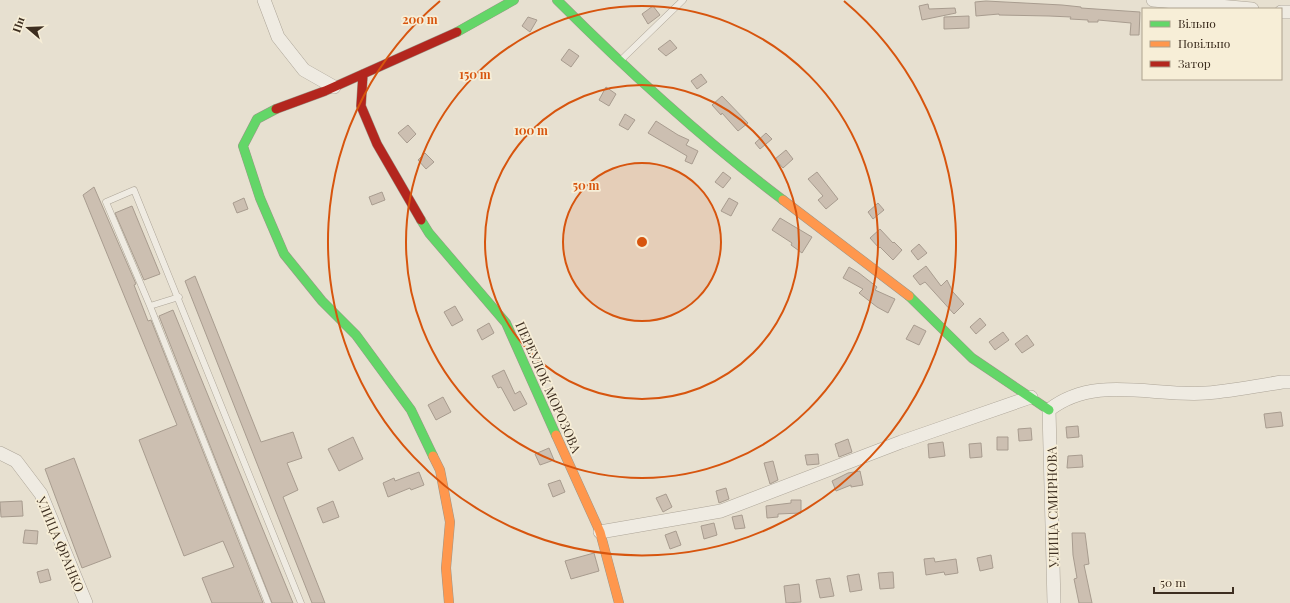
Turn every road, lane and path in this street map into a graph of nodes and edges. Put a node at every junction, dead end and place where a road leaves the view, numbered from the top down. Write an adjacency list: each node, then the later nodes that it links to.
1 (264, 0): 9 (street)
2 (514, 0): 8 (street)
3 (557, 0): 7 (street)
4 (683, 0): 7 (lane)
5 (1153, 0): 6 (street)
6 (1241, 8)
7 (619, 62): 13 (street)
8 (363, 74): 9 (street); 16 (street, ПЕРЕУЛОК МОРОЗОВА)
9 (334, 87): 20 (street)
10 (179, 297): 11 (lane); 11 (lane); 19 (lane)
11 (150, 306): 18 (lane)
12 (1290, 382): 14 (street)
13 (1031, 397): 14 (street); 16 (street)
14 (1049, 410): 22 (street, УЛИЦА СМИРНОВА)
15 (0, 453): 17 (street, УЛИЦА ФРАНКО)
16 (600, 532): 21 (street, ПЕРЕУЛОК МОРОЗОВА)
17 (86, 603)
18 (268, 603)
19 (301, 603)
20 (449, 603)
21 (620, 603)
22 (1054, 603)

